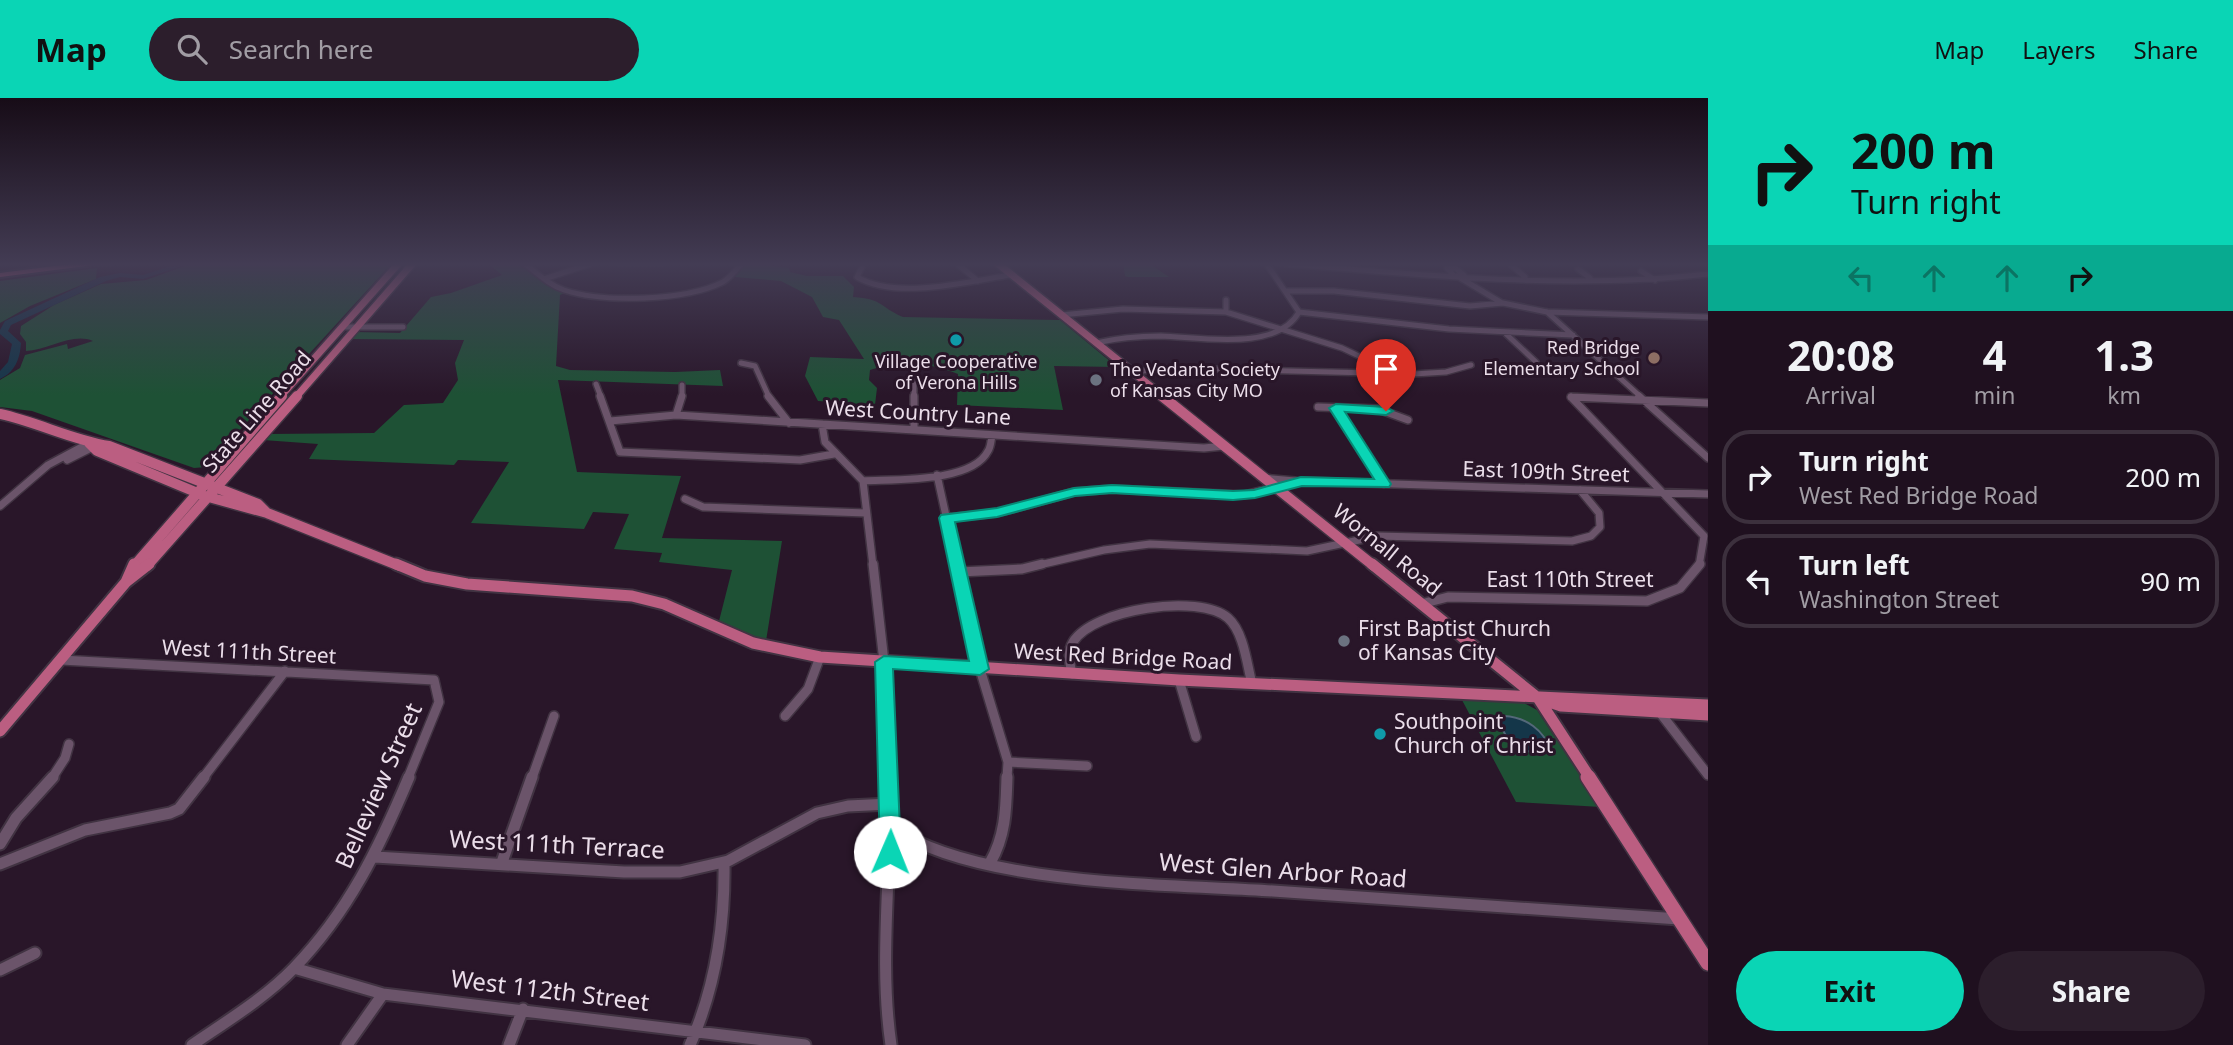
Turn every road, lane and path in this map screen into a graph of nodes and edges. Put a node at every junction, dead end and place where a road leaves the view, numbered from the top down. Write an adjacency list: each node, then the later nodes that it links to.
1 (359, 307): 12 (main road, State Line Road)
2 (374, 307): 14 (main road, State Line Road)
3 (1051, 307): 10 (main road, Wornall Road)
4 (1226, 307): 7 (street)
5 (1296, 307): 8 (street)
6 (1524, 307): 9 (street)
7 (1226, 312): 10 (street); 15 (street)
8 (1299, 312): 15 (street); 16 (street)
9 (1547, 312): 11 (street); 17 (street)
10 (1061, 315): 18 (main road, Wornall Road)
11 (1708, 317)
12 (342, 327): 14 (street); 43 (main road, State Line Road)
13 (403, 327): 14 (street)
14 (355, 328): 51 (main road, State Line Road)
15 (1288, 329): 18 (street); 23 (street)
16 (1504, 332): 17 (street); 19 (street)
17 (1573, 335): 27 (street)
18 (1096, 344): 22 (main road, Wornall Road)
19 (1536, 362)
20 (741, 363): 35 (street)
21 (1471, 365): 23 (street)
22 (1131, 372): 23 (street); 40 (main road, Wornall Road)
23 (1375, 373)
24 (914, 381): 37 (street)
25 (596, 384): 34 (street)
26 (682, 385): 32 (street)
27 (1644, 400): 28 (street); 42 (street); 55 (street)
28 (1708, 403)
29 (1318, 407): 30 (street)
30 (1336, 408): 33 (street); 50 (street)
31 (0, 414): 39 (main road)
32 (676, 415): 34 (street, West Country Lane); 35 (street, West Country Lane)
33 (1408, 420)
34 (610, 421): 41 (street)
35 (789, 423): 36 (street, West Country Lane)
36 (822, 424): 37 (street, West Country Lane); 41 (street)
37 (914, 430): 38 (street, West Country Lane)
38 (992, 435): 40 (street, West Country Lane); 45 (street)
39 (93, 444): 44 (main road, West Red Bridge Road); 54 (main road, West Red Bridge Road); 60 (street)
40 (1224, 446): 46 (main road, Wornall Road)
41 (834, 454): 47 (street)
42 (1708, 458)
43 (224, 460): 44 (main road); 49 (main road, State Line Road)
44 (180, 471): 49 (main road, West Red Bridge Road)
45 (937, 475): 47 (street); 64 (street)
46 (1264, 478): 48 (street); 52 (main road, Wornall Road)
47 (863, 481): 63 (street)
48 (1301, 481): 50 (street, East 109th Street); 52 (street)
49 (205, 482): 51 (main road, West Red Bridge Road); 54 (main road, State Line Road)
50 (1384, 484): 53 (street, East 109th Street)
51 (218, 487): 57 (main road, State Line Road); 62 (main road, West Red Bridge Road)
52 (1275, 488): 64 (street); 65 (main road, Wornall Road)
53 (1580, 490): 55 (street, East 109th Street); 65 (street)
54 (197, 491): 57 (main road, West Red Bridge Road); 67 (main road, State Line Road)
55 (1666, 493): 56 (street, East 109th Street); 68 (street, East 110th Street)
56 (1708, 494)
57 (210, 496): 59 (main road, West Red Bridge Road); 61 (main road, State Line Road)
58 (685, 499): 63 (street)
59 (230, 504): 61 (main road); 62 (main road, West Red Bridge Road)
60 (0, 506)
61 (197, 512): 67 (main road, State Line Road)
62 (267, 513): 69 (main road, West Red Bridge Road)
63 (866, 513): 71 (street)
64 (946, 518): 66 (street)
65 (1345, 543): 66 (street); 68 (main road, Wornall Road)
66 (958, 572): 72 (street)
67 (127, 582): 70 (main road, State Line Road)
68 (1421, 604): 78 (main road, Wornall Road)
69 (820, 657): 71 (main road, West Red Bridge Road); 83 (street)
70 (61, 660): 73 (street, West 111th Street); 84 (main road, State Line Road)
71 (884, 662): 72 (main road, West Red Bridge Road); 90 (street)
72 (980, 669): 74 (main road, West Red Bridge Road); 87 (street)
73 (285, 671): 75 (street, West 111th Street); 94 (street)
74 (1072, 674): 76 (main road, West Red Bridge Road); 77 (street)
75 (435, 680): 93 (street, Belleview Street)
76 (1179, 680): 77 (main road, West Red Bridge Road); 85 (street)
77 (1252, 684): 78 (main road, West Red Bridge Road)
78 (1538, 698): 80 (main road); 98 (main road, Wornall Road)
79 (1708, 705): 80 (main road)
80 (1656, 707): 81 (main road); 89 (street)
81 (1708, 715)
82 (554, 716): 95 (street)
83 (785, 716)
84 (0, 731)
85 (1196, 737)
86 (69, 744): 92 (street)
87 (1008, 762): 88 (street); 97 (street)
88 (1087, 766)
89 (1708, 775)
90 (890, 804): 91 (street); 96 (street, West 111th Terrace)
91 (891, 827): 97 (street, West Glen Arbor Road); 111 (street)
92 (0, 844)
93 (375, 857): 95 (street, West 111th Terrace); 101 (street, Belleview Street)
94 (0, 862)
95 (502, 862): 96 (street, West 111th Terrace)
96 (724, 863): 105 (street)
97 (990, 863): 98 (street, West Glen Arbor Road)
98 (1681, 919): 100 (main road, Wornall Road)
99 (35, 953): 102 (street)
100 (1708, 963)
101 (294, 968): 103 (street, West 112th Street); 106 (street, Belleview Street)
102 (0, 970)
103 (383, 994): 104 (street, West 112th Street); 107 (street)
104 (523, 1009): 105 (street, West 112th Street); 108 (street)
105 (697, 1030): 109 (street); 110 (street, West 112th Street)
106 (192, 1045)
107 (347, 1045)
108 (509, 1045)
109 (690, 1045)
110 (805, 1045)
111 (891, 1045)

